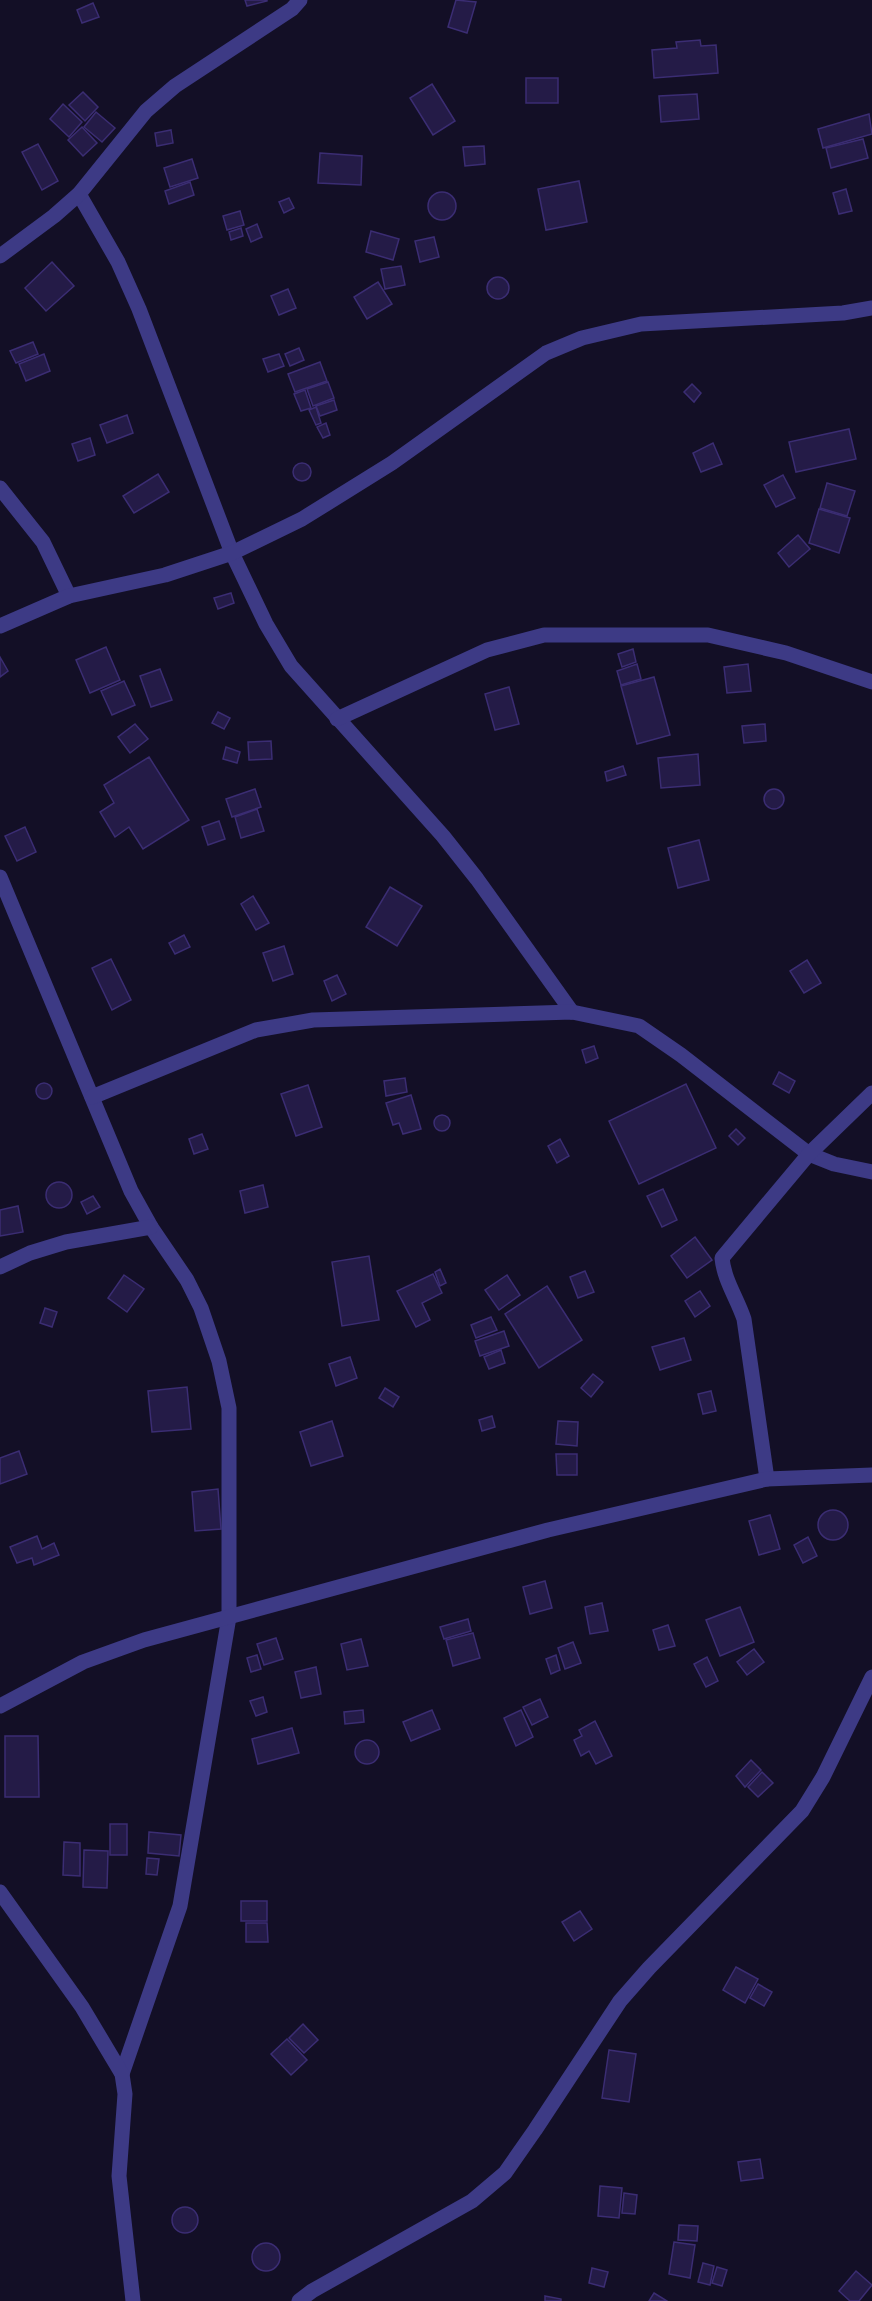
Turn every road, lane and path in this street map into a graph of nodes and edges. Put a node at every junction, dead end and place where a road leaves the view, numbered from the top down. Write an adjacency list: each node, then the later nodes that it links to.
1 (300, 0): 2 (street)
2 (79, 194): 3 (street); 6 (street)
3 (0, 256)
4 (872, 308): 6 (street)
5 (0, 488): 7 (street)
6 (232, 553): 7 (street); 10 (street)
7 (69, 596): 8 (street)
8 (0, 626)
9 (872, 682): 10 (street)
10 (337, 719): 12 (street)
11 (0, 877): 14 (street)
12 (572, 1012): 14 (street); 15 (street)
13 (872, 1093): 15 (street)
14 (92, 1097): 17 (street)
15 (809, 1154): 16 (street); 20 (street)
16 (872, 1172)
17 (151, 1227): 18 (street); 21 (street)
18 (0, 1267)
19 (872, 1475): 20 (street)
20 (767, 1479): 21 (street)
21 (229, 1617): 23 (street); 25 (street)
22 (872, 1677): 27 (street)
23 (0, 1706)
24 (0, 1892): 25 (street)
25 (122, 2074): 26 (street)
26 (133, 2301)
27 (299, 2301)

